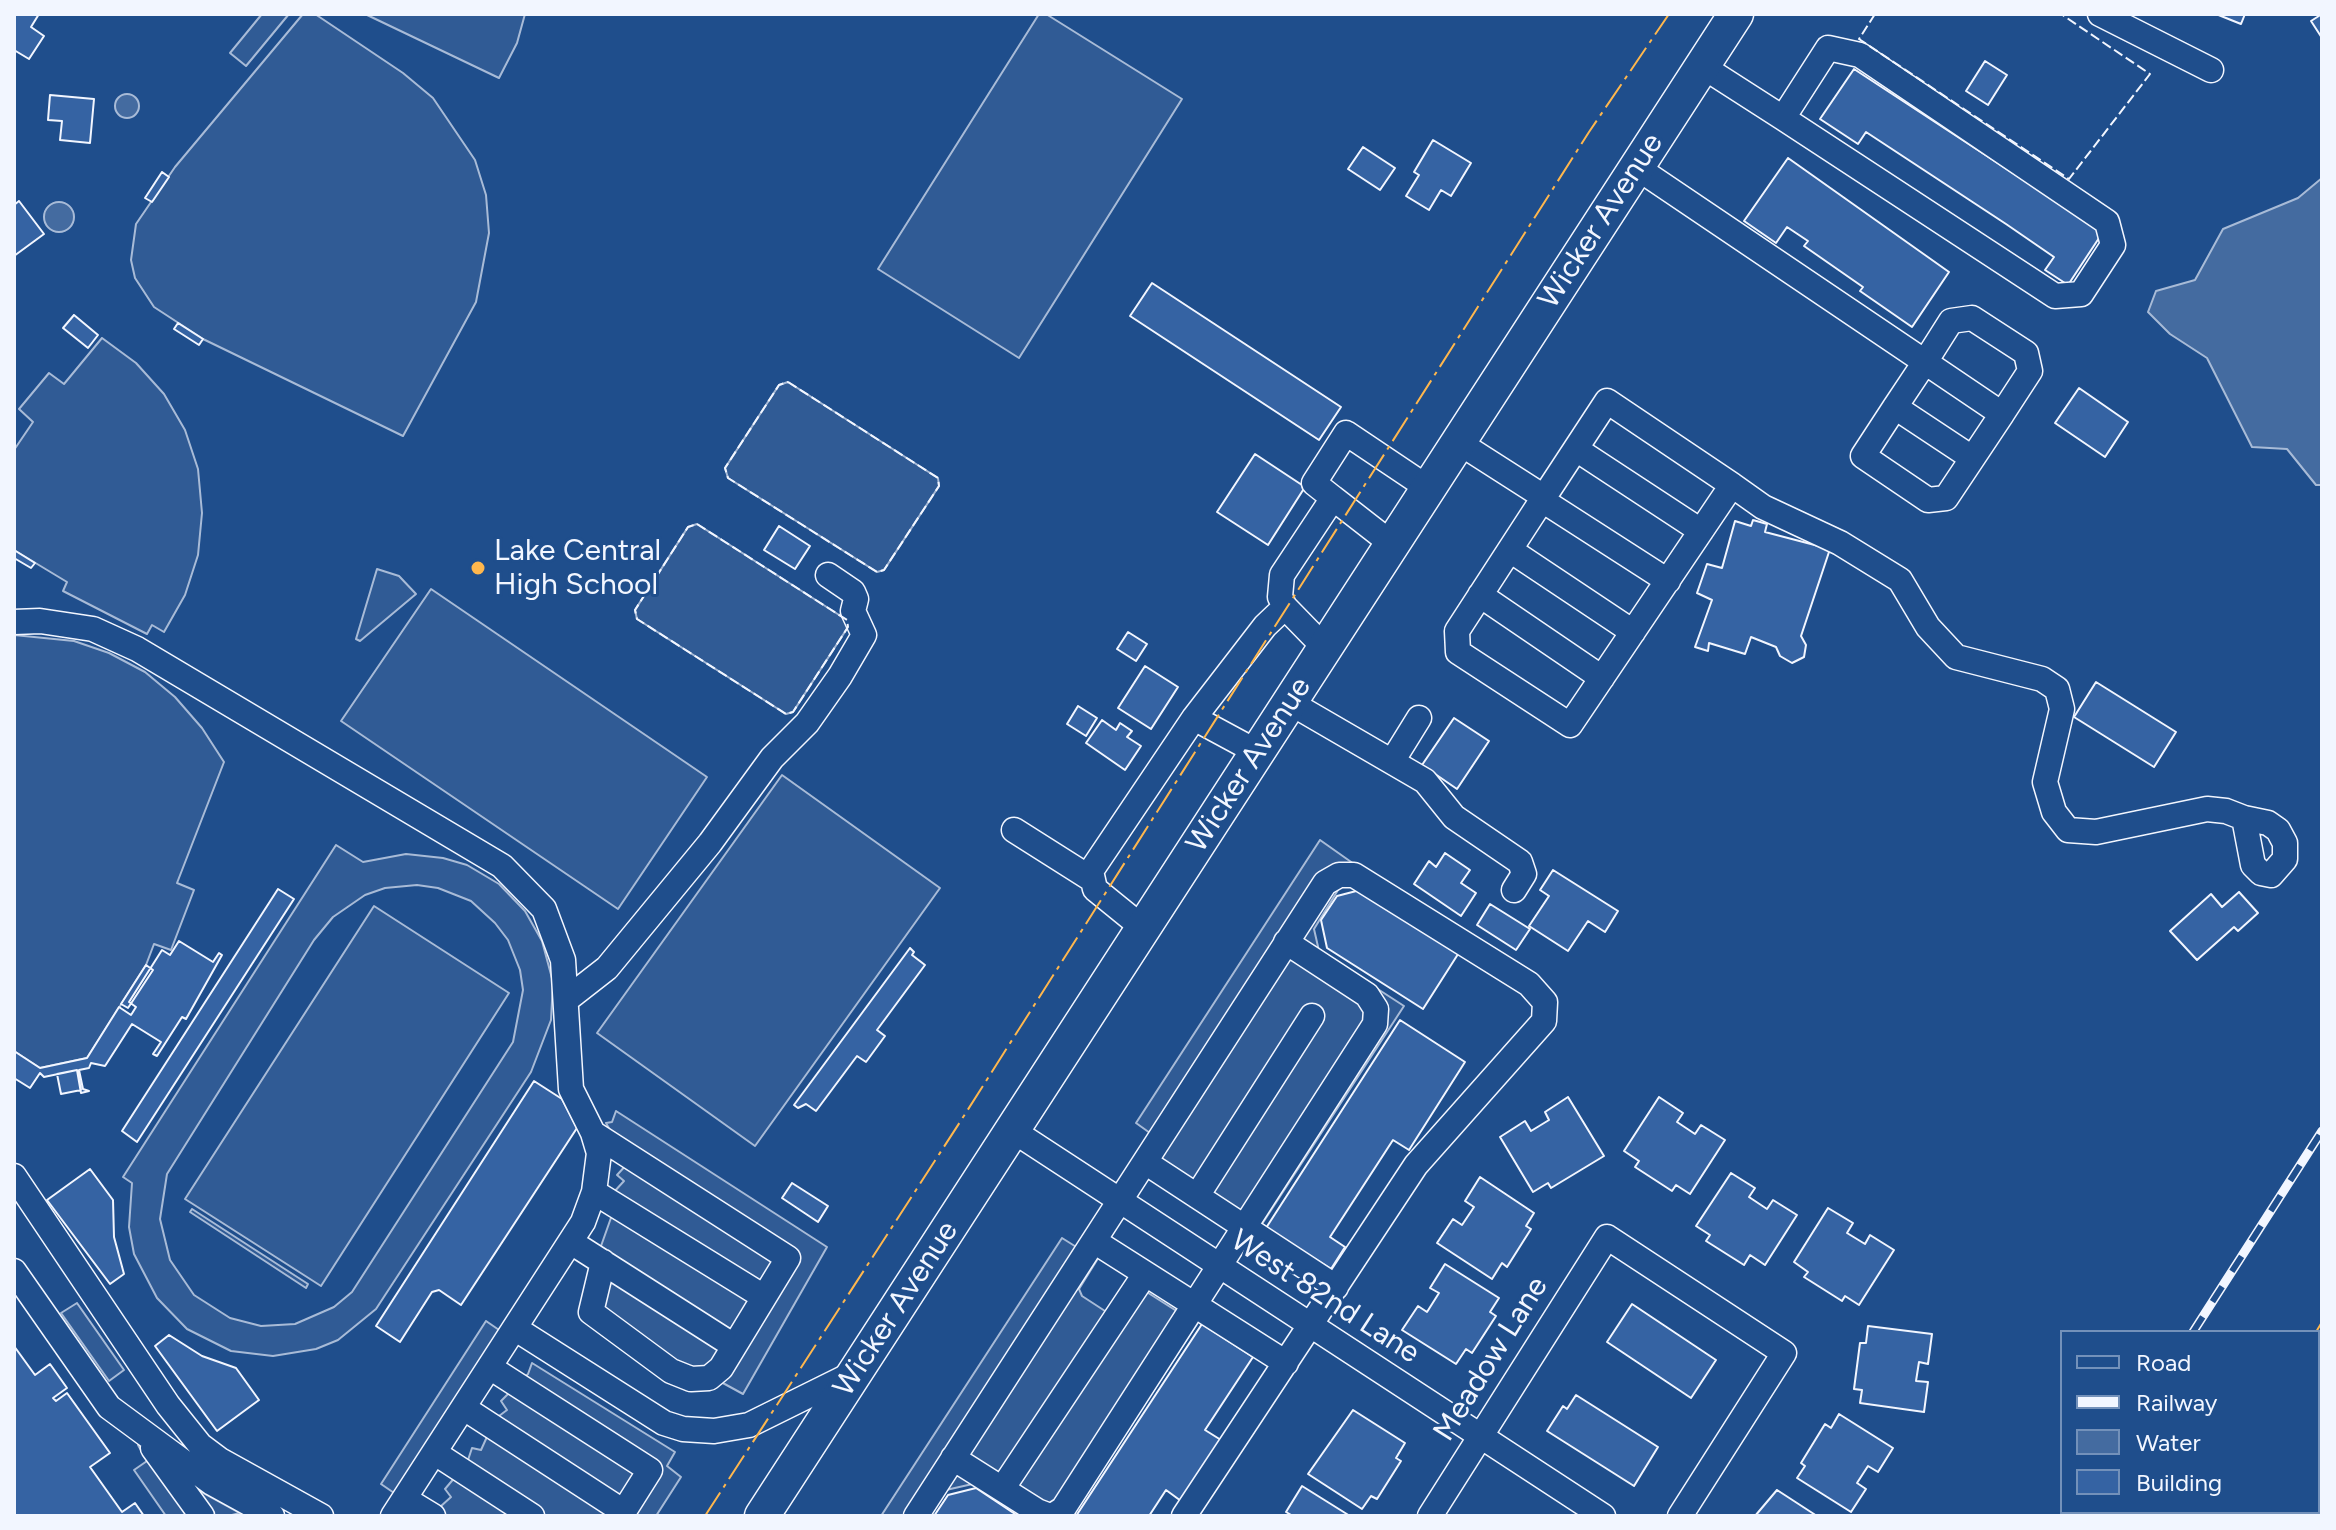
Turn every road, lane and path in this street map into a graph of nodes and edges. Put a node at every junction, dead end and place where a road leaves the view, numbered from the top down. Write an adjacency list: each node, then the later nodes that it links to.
1 (1736, 14): 3 (highway, Wicker Avenue)
2 (2100, 14): 4 (street)
3 (1702, 66): 5 (street); 6 (highway, Wicker Avenue)
4 (2211, 70)
5 (1783, 118): 5 (street)
6 (1636, 167): 7 (street); 10 (highway, Wicker Avenue)
7 (1925, 362): 8 (street); 9 (street); 9 (street)
8 (1895, 407): 12 (street); 12 (street)
9 (2002, 414): 12 (street)
10 (1458, 442): 14 (highway, Wicker Avenue); 16 (street)
11 (1576, 449): 13 (street); 16 (street); 17 (street)
12 (1972, 458)
13 (1732, 485): 17 (street); 33 (street)
14 (1428, 488): 15 (street); 18 (highway, Wicker Avenue)
15 (1333, 498): 18 (street); 23 (street)
16 (1543, 499): 19 (street); 21 (street)
17 (1701, 531): 21 (street)
18 (1392, 544): 26 (highway, Wicker Avenue)
19 (1510, 550): 22 (street); 25 (street)
20 (828, 575): 39 (street)
21 (1668, 581): 25 (street)
22 (1480, 595): 27 (street); 27 (street)
23 (1285, 607): 26 (street); 29 (street)
24 (14, 622): 39 (street)
25 (1633, 632): 27 (street)
26 (1325, 648): 28 (highway, Wicker Avenue)
27 (1602, 678)
28 (1289, 702): 31 (highway, Wicker Avenue); 32 (street)
29 (1194, 718): 31 (street); 35 (street)
30 (1419, 718): 32 (street)
31 (1257, 752): 37 (highway, Wicker Avenue)
32 (1393, 760): 36 (street)
33 (2244, 818)
34 (1014, 830): 35 (street)
35 (1093, 880): 37 (street)
36 (1514, 890)
37 (1143, 928): 41 (highway, Wicker Avenue)
38 (1286, 942): 43 (street); 48 (street); 55 (street)
39 (566, 1000): 42 (street)
40 (1312, 1016): 46 (street)
41 (1012, 1130): 47 (street, West 82nd Lane); 63 (highway, Wicker Avenue)
42 (593, 1133): 45 (street); 56 (street)
43 (1145, 1162): 46 (street); 47 (street)
44 (14, 1176): 74 (street)
45 (594, 1192): 50 (street); 56 (street)
46 (1197, 1196): 48 (street)
47 (1120, 1201): 49 (street); 52 (street, West 82nd Lane)
48 (1244, 1227): 52 (street); 55 (street)
49 (1094, 1241): 54 (street); 68 (street)
50 (571, 1242): 51 (street); 59 (street)
51 (603, 1262): 60 (street); 60 (street)
52 (1220, 1266): 57 (street); 58 (street, West 82nd Lane)
53 (14, 1271): 65 (street)
54 (1145, 1274): 57 (street); 69 (street)
55 (1336, 1287): 58 (street)
56 (764, 1297): 60 (street)
57 (1194, 1305): 61 (street); 79 (street)
58 (1310, 1326): 61 (street); 66 (street, West 82nd Lane)
59 (516, 1329): 62 (street); 63 (street)
60 (734, 1346)
61 (1286, 1363): 80 (street)
62 (491, 1368): 64 (street); 71 (street)
63 (854, 1373): 77 (highway, Wicker Avenue)
64 (464, 1408): 67 (street); 71 (street)
65 (138, 1426): 72 (street); 73 (street)
66 (1480, 1437): 81 (street, Meadow Lane); 82 (street, West 82nd Lane); 83 (street, Meadow Lane)
67 (435, 1453): 70 (street); 76 (street)
68 (953, 1458): 69 (street); 78 (street)
69 (1002, 1489): 79 (street)
70 (399, 1507): 75 (street)
71 (622, 1514)
72 (202, 1516)
73 (272, 1516)
74 (321, 1516)
75 (433, 1516)
76 (532, 1516)
77 (762, 1516)
78 (916, 1516)
79 (1051, 1516)
80 (1184, 1516)
81 (1430, 1516)
82 (1603, 1516)
83 (1680, 1516)

